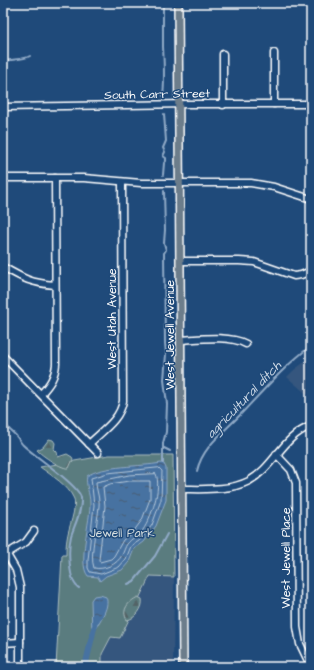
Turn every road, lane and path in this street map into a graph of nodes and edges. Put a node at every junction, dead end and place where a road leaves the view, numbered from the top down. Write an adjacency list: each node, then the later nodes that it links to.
1 (178, 3): 4 (main road, West Jewell Avenue)
2 (274, 53): 5 (street)
3 (223, 54): 7 (street)
4 (180, 104): 7 (street, South Carr Street); 8 (street, South Carr Street); 12 (main road, West Jewell Avenue)
5 (274, 104): 6 (street, South Carr Street); 7 (street, South Carr Street)
6 (311, 104)
7 (223, 105)
8 (3, 107)
9 (3, 178): 10 (street)
10 (55, 178): 11 (street); 17 (street)
11 (122, 182): 12 (street); 23 (street, West Utah Avenue)
12 (180, 183): 13 (street); 14 (main road, West Jewell Avenue)
13 (311, 199)
14 (181, 261): 16 (street); 18 (main road, West Jewell Avenue)
15 (3, 267): 17 (street)
16 (311, 271)
17 (56, 284): 21 (street)
18 (181, 340): 19 (street); 26 (main road, West Jewell Avenue)
19 (246, 344)
20 (3, 356): 21 (street)
21 (41, 394): 23 (street)
22 (311, 426): 25 (street)
23 (89, 444): 24 (street)
24 (98, 453)
25 (276, 454): 26 (street); 34 (street, West Jewell Place)
26 (182, 489): 33 (main road, West Jewell Avenue)
27 (34, 531): 29 (street)
28 (3, 548): 29 (street)
29 (5, 555): 30 (street)
30 (20, 642): 31 (street); 32 (street)
31 (3, 643)
32 (20, 667)
33 (183, 667)
34 (311, 667)

